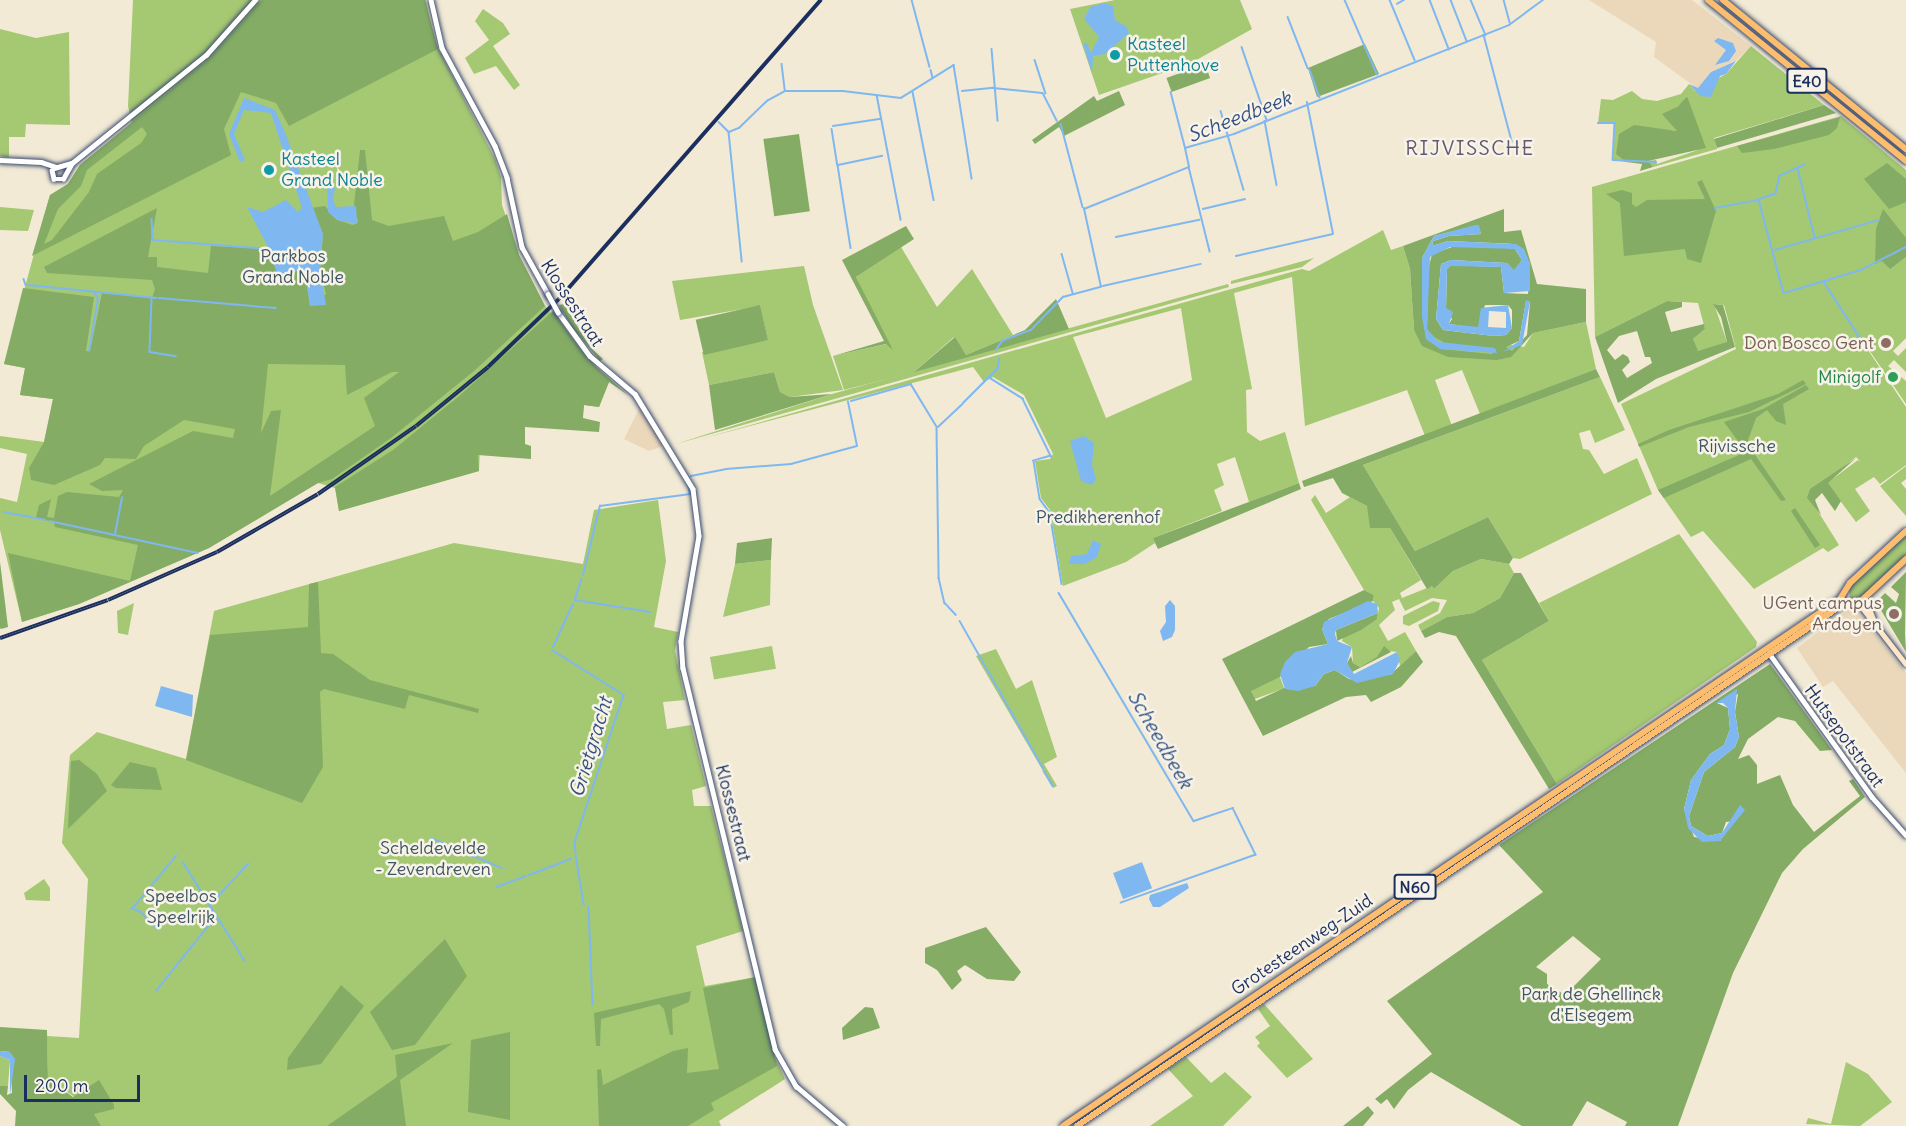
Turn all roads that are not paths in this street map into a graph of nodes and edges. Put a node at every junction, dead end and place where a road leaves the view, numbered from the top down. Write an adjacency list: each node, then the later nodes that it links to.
1 (255, 0): 6 (street)
2 (431, 0): 19 (street, Klossestraat, bridge)
3 (1708, 0): 7 (highway, E40)
4 (1723, 0): 5 (highway, E40)
5 (1906, 149)
6 (0, 160)
7 (1906, 161)
8 (1906, 531): 10 (highway, N60)
9 (1906, 559): 11 (highway)
10 (1845, 593): 12 (highway); 15 (highway, N60)
11 (1865, 598): 13 (highway); 14 (main road)
12 (1849, 601): 13 (highway); 16 (highway, N60)
13 (1858, 603): 14 (main road)
14 (1877, 626): 17 (main road)
15 (1767, 648): 16 (street, Hutsepotstraat); 20 (highway, Grotesteenweg-Zuid / N60)
16 (1770, 656): 18 (street, Hutsepotstraat); 21 (highway, Grotesteenweg-Zuid / N60)
17 (1906, 664)
18 (1906, 835)
19 (843, 1126)
20 (1063, 1126)
21 (1077, 1126)

